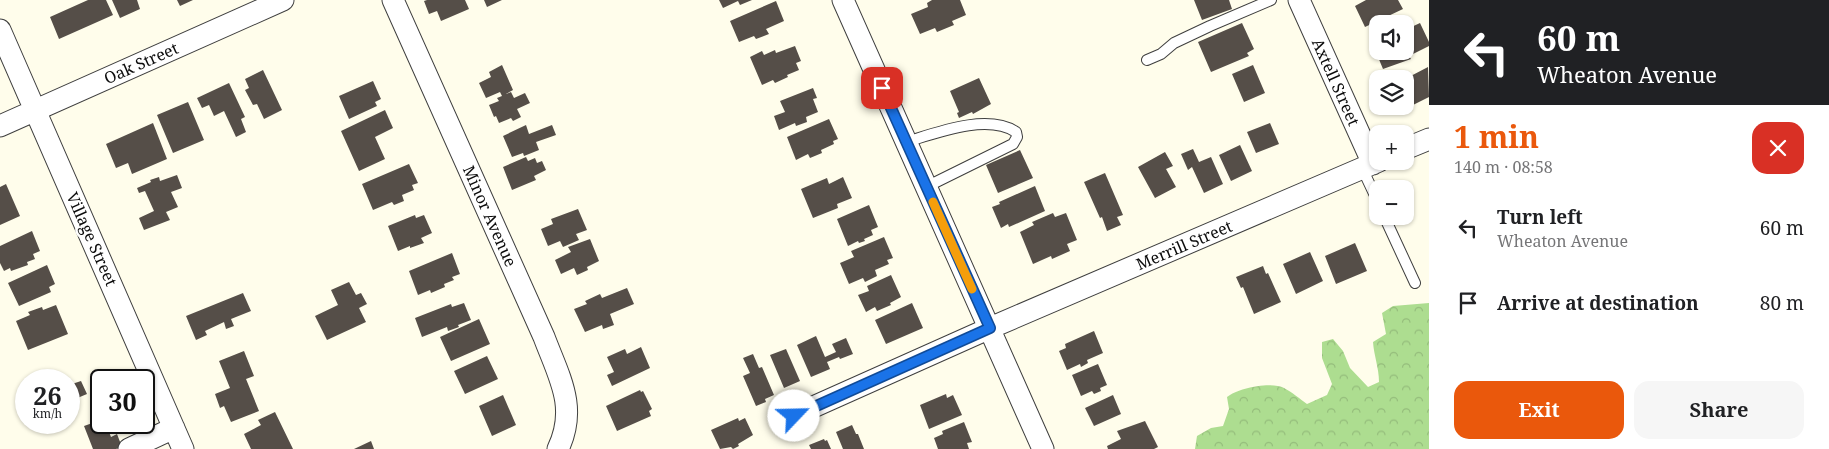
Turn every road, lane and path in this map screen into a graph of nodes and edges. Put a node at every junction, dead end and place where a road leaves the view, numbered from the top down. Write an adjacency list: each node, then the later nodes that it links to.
1 (282, 0): 8 (street, Oak Street)
2 (393, 0): 21 (street, Minor Avenue)
3 (843, 0): 11 (street)
4 (1271, 0): 7 (lane)
5 (1299, 0): 13 (street, Axtell Street)
6 (0, 30): 8 (street, Village Street)
7 (1147, 60)
8 (35, 110): 9 (street, Oak Street); 20 (street, Village Street)
9 (0, 126)
10 (1429, 139): 12 (street)
11 (906, 142): 15 (street); 15 (lane)
12 (1414, 146)
13 (1369, 160)
14 (1369, 166): 18 (street, Merrill Street)
15 (926, 187): 18 (street)
16 (1388, 225): 17 (lane)
17 (1415, 283)
18 (990, 328): 19 (street, Merrill Street); 24 (street)
19 (794, 416)
20 (174, 428): 22 (street); 23 (street, Village Street)
21 (561, 443)
22 (129, 449)
23 (183, 449)
24 (1043, 449)

